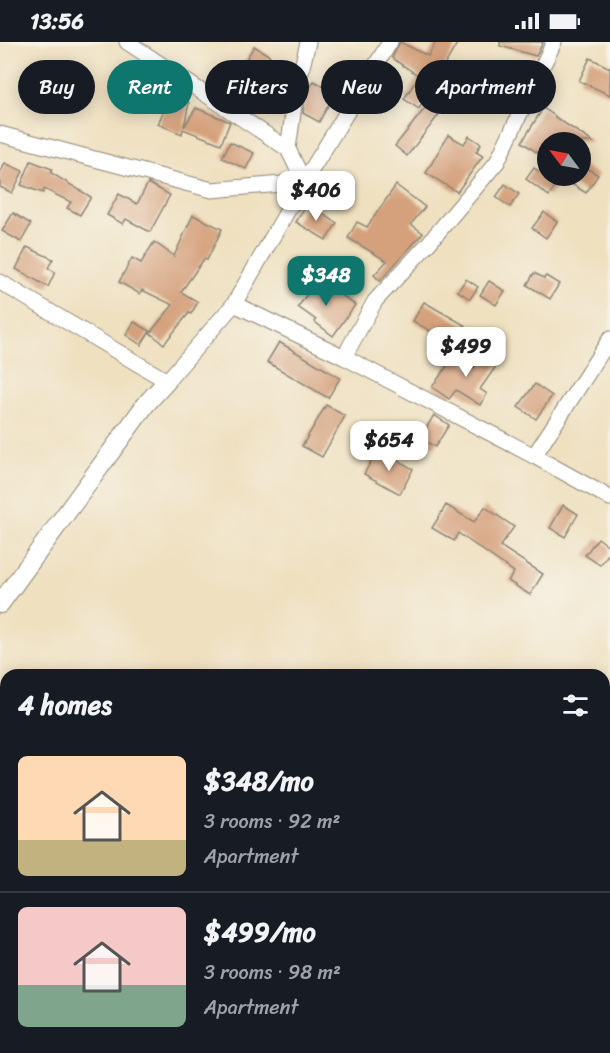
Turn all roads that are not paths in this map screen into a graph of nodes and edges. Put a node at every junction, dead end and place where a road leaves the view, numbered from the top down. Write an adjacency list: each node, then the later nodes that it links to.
1 (127, 42): 6 (street)
2 (308, 42): 6 (street)
3 (390, 42): 7 (street)
4 (555, 42): 11 (street)
5 (0, 134): 7 (street)
6 (288, 149): 7 (street)
7 (304, 182): 9 (street)
8 (0, 282): 12 (street)
9 (234, 304): 11 (street); 12 (street)
10 (610, 339): 13 (street)
11 (344, 357): 13 (street)
12 (167, 381): 15 (street)
13 (534, 456): 14 (street)
14 (610, 498)
15 (0, 604)

